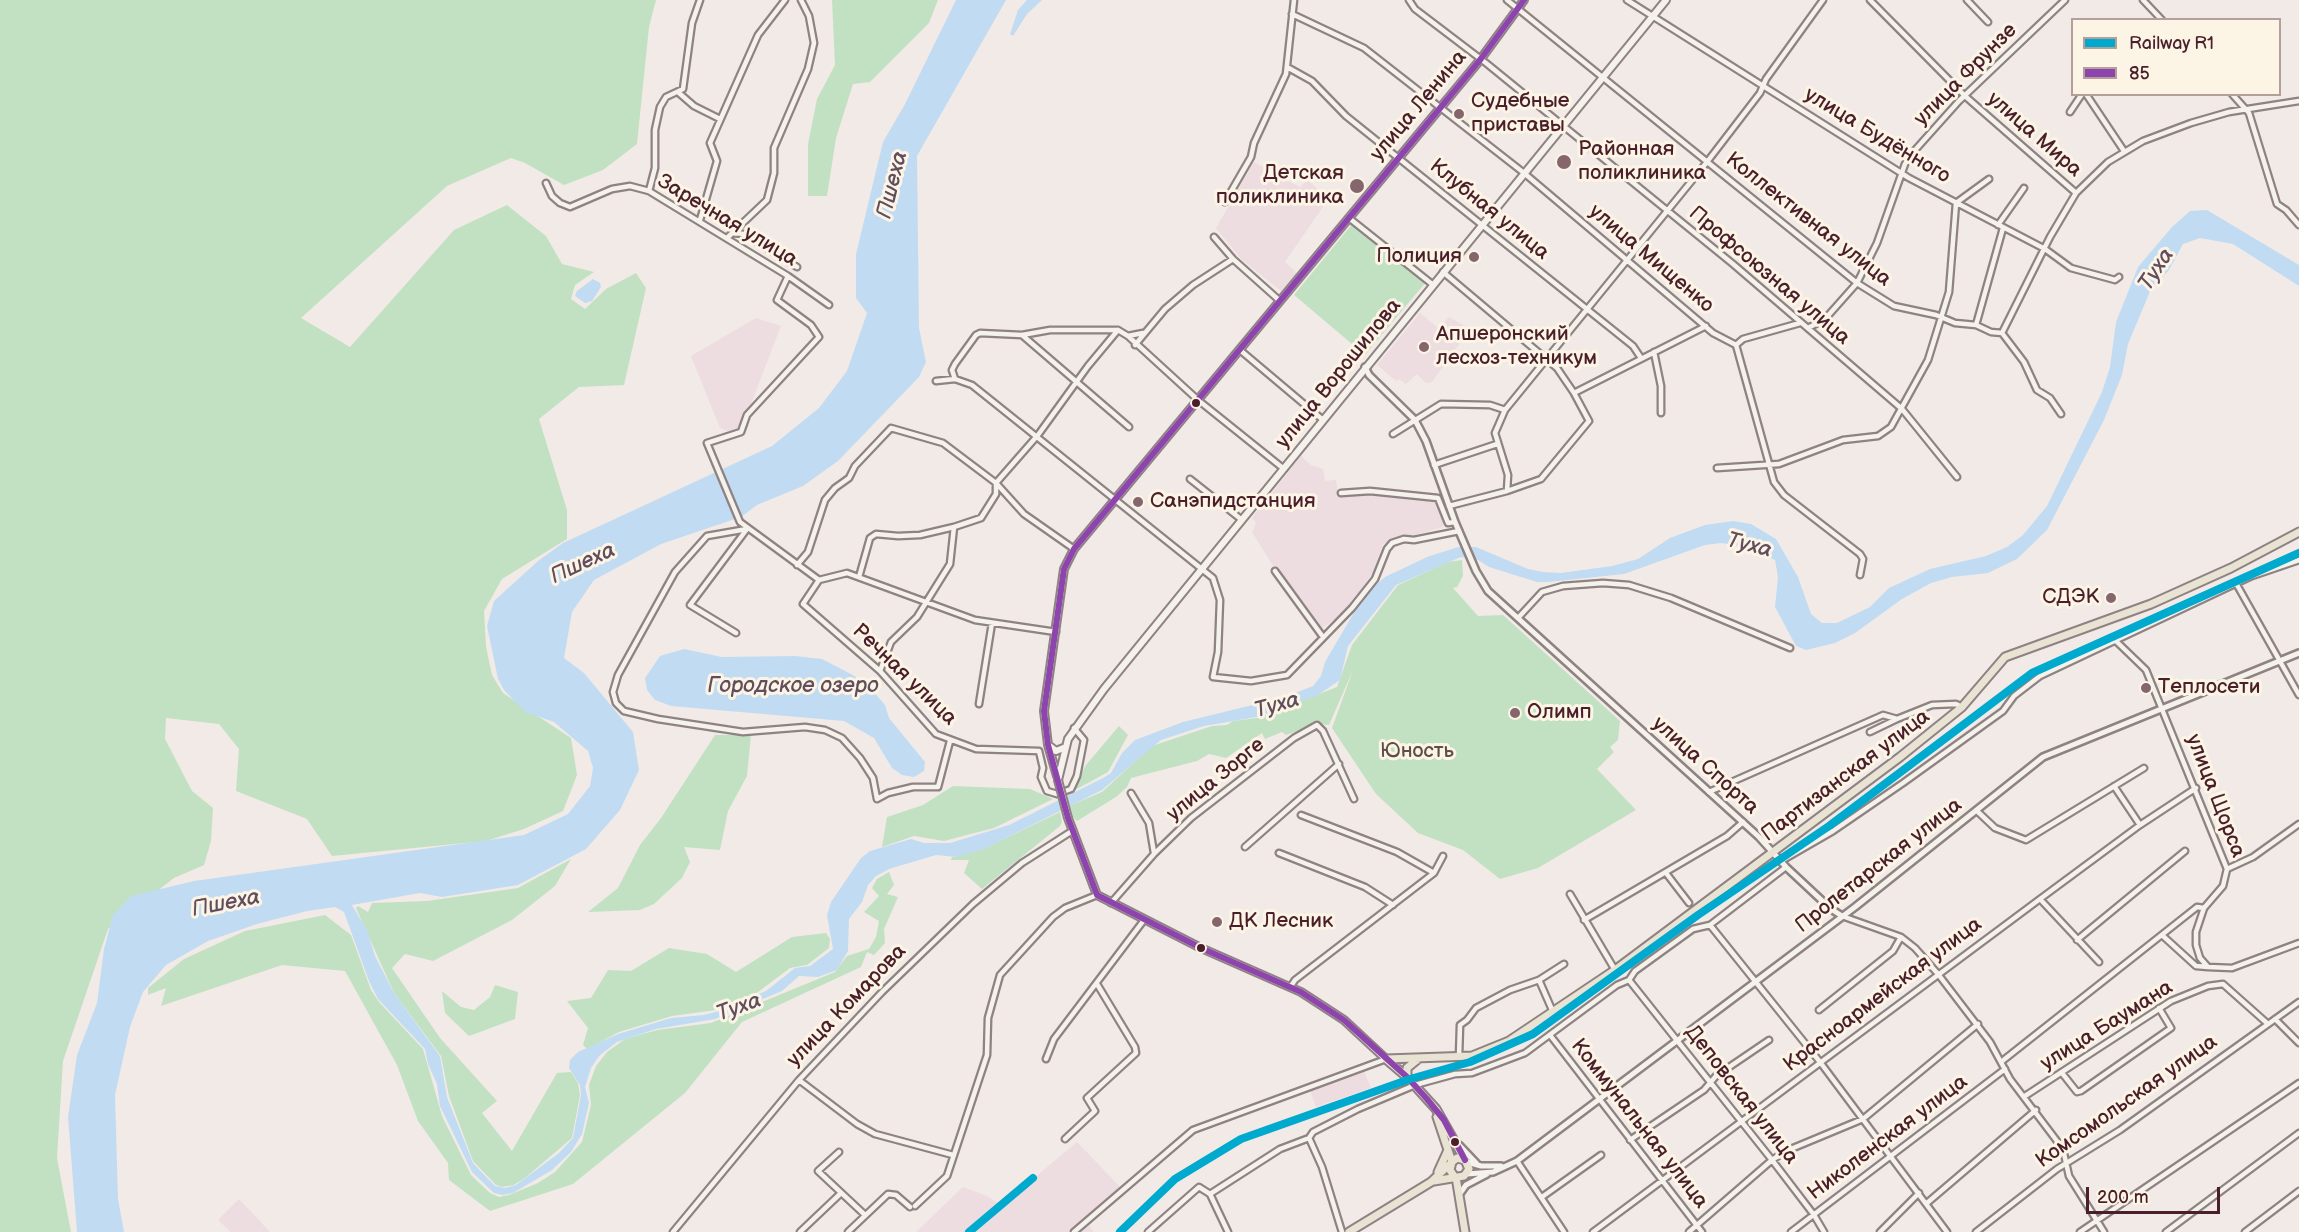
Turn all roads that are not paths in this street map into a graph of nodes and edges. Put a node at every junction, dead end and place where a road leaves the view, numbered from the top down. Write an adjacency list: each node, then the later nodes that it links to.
1 (699, 0): 24 (street)
2 (785, 0): 33 (street)
3 (801, 0): 53 (street)
4 (1293, 0): 16 (street)
5 (1409, 0): 20 (street, Профсоюзная улица)
6 (1508, 0): 15 (street, Коллективная улица)
7 (1524, 0): 15 (main road, улица Ленина)
8 (1627, 0): 17 (street, улица Будённого)
9 (1666, 0): 17 (main road, улица Ворошилова)
10 (1823, 0): 23 (street)
11 (1870, 0): 25 (street, улица Мира)
12 (1966, 0): 19 (street)
13 (2065, 0): 25 (street, улица Фрунзе)
14 (2143, 0): 18 (street)
15 (1518, 9): 20 (main road, улица Ленина); 22 (street, Коллективная улица)
16 (1292, 14): 21 (street); 30 (street, улица Мищенко)
17 (1653, 16): 22 (main road, улица Ворошилова); 23 (street, улица Будённого)
18 (2160, 18)
19 (1988, 22)
20 (1479, 60): 30 (main road, улица Ленина); 34 (street, Профсоюзная улица)
21 (1287, 67): 36 (street, Клубная улица); 45 (street)
22 (1602, 78): 34 (main road, улица Ворошилова); 37 (street, Коллективная улица)
23 (1763, 87): 37 (street); 39 (street, улица Будённого)
24 (679, 93): 33 (street); 43 (street)
25 (1965, 96): 39 (street, улица Фрунзе); 44 (street, улица Мира)
26 (2081, 96): 32 (street)
27 (2087, 96): 35 (street)
28 (2234, 96): 31 (street)
29 (2299, 101): 31 (street)
30 (1440, 107): 36 (main road, улица Ленина); 38 (street, улица Мищенко)
31 (2245, 109): 35 (street); 51 (street)
32 (2070, 112)
33 (720, 119): 49 (street)
34 (1562, 127): 38 (main road, улица Ворошилова); 47 (street, Профсоюзная улица)
35 (2124, 151): 44 (street)
36 (1398, 158): 48 (main road, улица Ленина); 50 (street, Клубная улица)
37 (1707, 162): 47 (street); 63 (street, Коллективная улица)
38 (1524, 173): 50 (main road, улица Ворошилова); 58 (street, улица Мищенко)
39 (1902, 174): 46 (street, улица Будённого); 63 (street, улица Фрунзе)
40 (1989, 179): 46 (street)
41 (546, 183): 43 (street, Заречная улица)
42 (2024, 188): 52 (street)
43 (649, 190): 49 (street, Заречная улица)
44 (2076, 193): 56 (street)
45 (1225, 202)
46 (1956, 203): 52 (street, улица Будённого); 68 (street)
47 (1667, 212): 58 (street); 69 (street, Профсоюзная улица)
48 (1348, 218): 64 (street); 65 (main road, улица Ленина)
49 (700, 220): 55 (street, Заречная улица)
50 (1482, 225): 60 (main road, улица Ворошилова); 67 (street, Клубная улица)
51 (2299, 225)
52 (2000, 227): 56 (street, улица Будённого); 70 (street)
53 (733, 233): 55 (street); 59 (street)
54 (1214, 237): 57 (street)
55 (727, 238): 61 (street, Заречная улица)
56 (2045, 249): 62 (street, улица Будённого); 75 (street)
57 (1233, 260): 65 (street); 74 (street)
58 (1627, 261): 67 (street); 71 (street, улица Мищенко)
59 (797, 267)
60 (1443, 272): 64 (main road, улица Ворошилова); 82 (street)
61 (788, 276): 66 (street, Заречная улица); 114 (street)
62 (2118, 277)
63 (1857, 283): 68 (street, Коллективная улица); 72 (street, улица Фрунзе)
64 (1432, 284): 84 (main road, улица Ворошилова)
65 (1280, 301): 80 (main road, улица Ленина)
66 (829, 305)
67 (1586, 309): 82 (street); 83 (street, Клубная улица)
68 (1941, 316): 70 (street, Коллективная улица); 90 (street)
69 (1800, 323): 72 (street, Профсоюзная улица); 79 (street)
70 (1976, 325): 75 (street, Коллективная улица)
71 (1706, 326): 79 (street, улица Мищенко); 81 (street)
72 (1808, 328): 90 (street, Профсоюзная улица)
73 (1118, 330): 76 (street); 77 (street); 87 (street)
74 (1143, 333): 77 (street); 78 (street)
75 (2002, 333): 93 (street)
76 (1022, 335): 85 (street); 87 (street)
77 (1128, 336): 78 (street)
78 (1135, 345): 89 (street)
79 (1736, 345): 100 (street)
80 (1240, 350): 89 (main road, улица Ленина); 94 (street)
81 (1654, 352): 83 (street); 92 (street)
82 (1545, 358): 88 (street); 91 (street)
83 (1641, 358): 88 (street)
84 (1365, 367): 94 (main road, улица Ворошилова); 95 (street)
85 (955, 379): 86 (street); 97 (street)
86 (936, 381)
87 (1078, 383): 96 (street); 97 (street)
88 (1575, 393): 107 (street)
89 (1198, 400): 103 (street); 109 (main road, улица Ленина)
90 (1902, 409): 100 (street); 104 (street, Профсоюзная улица)
91 (1505, 410): 95 (street); 99 (street)
92 (1661, 413)
93 (2061, 414)
94 (1323, 420): 103 (main road, улица Ворошилова)
95 (1416, 420): 98 (street); 101 (street, улица Спорта)
96 (1129, 427)
97 (1038, 435): 106 (street); 109 (street)
98 (1393, 435)
99 (1497, 444): 101 (street); 107 (street)
100 (1769, 464): 102 (street); 122 (street)
101 (1434, 465): 110 (street, улица Спорта)
102 (1717, 468)
103 (1284, 469): 111 (main road, улица Ворошилова)
104 (1957, 477)
105 (1190, 479): 111 (street)
106 (996, 483): 113 (street); 117 (street); 119 (street)
107 (1507, 491): 110 (street)
108 (1341, 493): 112 (street)
109 (1116, 501): 117 (main road, улица Ленина); 120 (street)
110 (1449, 506): 112 (street, улица Спорта)
111 (1242, 520): 120 (main road, улица Ворошилова)
112 (1455, 522): 115 (street, улица Спорта)
113 (954, 527): 123 (street); 126 (street)
114 (747, 529): 119 (street); 130 (street); 144 (street)
115 (1459, 531): 127 (street, улица Спорта); 131 (street)
116 (2299, 532): 139 (main road, Партизанская улица)
117 (1074, 549): 129 (main road, улица Ленина)
118 (2299, 560): 125 (street, Партизанская улица)
119 (796, 565): 124 (street)
120 (1202, 567): 131 (street); 142 (main road, улица Ворошилова)
121 (1275, 571): 131 (street)
122 (1860, 575)
123 (859, 577): 124 (street); 126 (street)
124 (819, 580): 136 (street, Речная улица)
125 (2237, 585): 132 (street, Партизанская улица); 135 (street)
126 (929, 601): 128 (street); 136 (street)
127 (1518, 618): 133 (street); 152 (street, улица Спорта)
128 (992, 623): 129 (street); 138 (street)
129 (1056, 632): 145 (main road, улица Ленина)
130 (736, 633)
131 (1320, 639)
132 (2117, 642): 140 (street, улица Щорса); 167 (street, Партизанская улица)
133 (1790, 648)
134 (2299, 653): 135 (street, Пролетарская улица)
135 (2279, 661): 137 (street); 140 (street, Пролетарская улица)
136 (880, 671): 144 (street, Речная улица)
137 (2299, 695)
138 (980, 704)
139 (1962, 708): 141 (street); 163 (main road, Партизанская улица)
140 (2164, 708): 151 (street, улица Щорса); 155 (street, Пролетарская улица)
141 (1897, 719): 143 (street); 152 (street)
142 (1074, 728): 144 (street, Речная улица); 146 (main road, улица Ворошилова)
143 (1870, 732)
144 (950, 741)
145 (1048, 745): 146 (main road); 149 (main road, улица Ленина)
146 (1066, 747): 149 (main road, улица Ворошилова)
147 (1339, 764): 154 (street, улица Зорге); 161 (street); 165 (street, улица Зорге)
148 (2144, 768): 150 (street)
149 (1058, 780): 160 (main road, улица Ленина, bridge)
150 (2114, 786): 155 (street); 159 (street)
151 (2196, 788): 159 (street, Красноармейская улица); 169 (street, улица Щорса)
152 (1709, 792): 157 (street, улица Спорта)
153 (1131, 793): 165 (street)
154 (1354, 799)
155 (1977, 811): 179 (street, Пролетарская улица)
156 (1301, 815): 170 (street)
157 (1743, 822): 163 (street, улица Спорта); 171 (street)
158 (2299, 824): 169 (street)
159 (2140, 825): 174 (street, Красноармейская улица)
160 (1072, 831): 173 (main road, улица Ленина); 217 (street, улица Комарова)
161 (1245, 847)
162 (2185, 851): 185 (street)
163 (1773, 852): 167 (street, улица Спорта); 190 (main road, Партизанская улица)
164 (1279, 853): 177 (street)
165 (1154, 854): 175 (street, улица Зорге)
166 (1443, 856): 170 (street)
167 (1781, 861): 168 (street, улица Спорта)
168 (1786, 867): 179 (street, улица Спорта); 182 (street, Партизанская улица)
169 (2227, 869): 178 (street, улица Щорса)
170 (1434, 873): 177 (street)
171 (1666, 873): 176 (street); 181 (street)
172 (1570, 894): 181 (street)
173 (1097, 895): 175 (main road); 234 (street)
174 (2040, 899): 185 (street); 191 (street, Красноармейская улица)
175 (1111, 903): 180 (main road)
176 (1689, 903)
177 (1393, 905): 196 (street)
178 (2204, 908): 183 (street); 189 (street, улица Щорса)
179 (1842, 916): 184 (street, улица Спорта); 194 (street, Пролетарская улица)
180 (1144, 920): 195 (street); 196 (main road)
181 (1584, 920): 190 (street)
182 (1710, 925): 193 (street, Партизанская улица); 194 (street)
183 (2163, 936): 189 (street); 213 (street)
184 (1901, 937): 191 (street, улица Спорта); 199 (street)
185 (2077, 940): 187 (street)
186 (2299, 943): 189 (street)
187 (2099, 962)
188 (1564, 964): 192 (street)
189 (2208, 966)
190 (1615, 970): 200 (main road, Партизанская улица)
191 (1938, 974): 202 (street, улица Спорта); 212 (street, Красноармейская улица)
192 (1539, 980): 200 (street); 208 (street)
193 (1629, 980): 204 (street, Партизанская улица); 206 (street, Деповская улица)
194 (1756, 981): 206 (street, Пролетарская улица); 212 (street)
195 (1096, 984): 209 (street); 229 (street)
196 (1291, 986): 210 (main road)
197 (2299, 1002): 201 (street, Комсомольская улица)
198 (2159, 1008): 203 (street, улица Баумана); 215 (street, улица Баумана); 215 (street)
199 (1819, 1010)
200 (1553, 1012): 208 (main road, Партизанская улица)
201 (2275, 1019): 203 (street, Комсомольская улица); 207 (street)
202 (1978, 1024): 213 (street, улица Спорта); 225 (street)
203 (2268, 1024): 241 (street, Комсомольская улица)
204 (1550, 1035): 220 (street, Партизанская улица); 223 (street, Коммунальная улица)
205 (1768, 1040): 218 (street)
206 (1677, 1041): 218 (street, Деповская улица); 223 (street, Пролетарская улица)
207 (2299, 1043)
208 (1459, 1057): 211 (main road, Партизанская улица)
209 (1046, 1059)
210 (1386, 1059): 211 (main road, Партизанская улица); 216 (main road); 262 (street)
211 (1420, 1059): 216 (main road)
212 (1820, 1062): 225 (street); 226 (street, Красноармейская улица)
213 (2001, 1062): 214 (street, улица Спорта)
214 (2005, 1069): 221 (street, улица Спорта); 236 (street, Николенская улица)
215 (2062, 1073): 221 (street, улица Баумана)
216 (1407, 1077): 220 (main road)
217 (799, 1080): 234 (street); 259 (street, улица Комарова)
218 (1710, 1083): 226 (street, Деповская улица); 230 (street)
219 (2299, 1083): 257 (street)
220 (1415, 1085): 222 (main road); 228 (street, Партизанская улица)
221 (2025, 1096): 224 (street, улица Спорта)
222 (1427, 1099): 231 (main road); 232 (main road)
223 (1600, 1099): 230 (street, Коммунальная улица); 240 (street, Пролетарская улица)
224 (2036, 1110): 241 (street, улица Спорта); 254 (street)
225 (1863, 1119): 236 (street); 237 (street)
226 (1741, 1122): 237 (street, Деповская улица); 246 (street, Красноармейская улица)
227 (2299, 1133): 279 (street)
228 (1309, 1138): 252 (street, Партизанская улица); 265 (street)
229 (1065, 1139)
230 (1630, 1140): 246 (street, Коммунальная улица)
231 (1457, 1143): 238 (main road); 242 (street)
232 (1449, 1148): 239 (main road); 247 (main road)
233 (839, 1152): 251 (street)
234 (952, 1155): 255 (street)
235 (1601, 1155): 253 (street)
236 (1890, 1158): 250 (street); 256 (street, Николенская улица)
237 (1772, 1160): 256 (street, Деповская улица); 258 (street)
238 (1466, 1161): 239 (main road); 242 (street); 244 (main road)
239 (1451, 1162): 245 (main road); 247 (main road)
240 (1514, 1162): 242 (street); 243 (street, Пролетарская улица); 253 (street)
241 (2068, 1163): 257 (street, улица Спорта); 276 (street, Комсомольская улица)
242 (1481, 1166)
243 (1493, 1172): 244 (street, Пролетарская улица); 249 (street)
244 (1466, 1174): 245 (main road); 249 (main road)
245 (1455, 1176): 247 (main road); 249 (main road)
246 (1662, 1180): 258 (street, Коммунальная улица); 269 (street, Красноармейская улица)
247 (1431, 1182): 249 (main road); 266 (main road)
248 (2299, 1191): 280 (street)
249 (1460, 1192): 267 (main road)
250 (1919, 1193): 254 (street); 274 (street)
251 (840, 1194): 255 (street); 260 (street)
252 (1210, 1194): 263 (street); 264 (street)
253 (1542, 1197): 268 (street)
254 (1927, 1203): 275 (street)
255 (865, 1215): 261 (street)
256 (1814, 1215): 272 (street, Николенская улица); 273 (street, Деповская улица)
257 (2096, 1220): 277 (street); 278 (street, улица Спорта)
258 (1697, 1226): 270 (street); 271 (street, Коммунальная улица)
259 (673, 1232)
260 (800, 1232)
261 (848, 1232)
262 (1074, 1232)
263 (1148, 1232)
264 (1228, 1232)
265 (1342, 1232)
266 (1349, 1232)
267 (1465, 1232)
268 (1564, 1232)
269 (1593, 1232)
270 (1689, 1232)
271 (1702, 1232)
272 (1791, 1232)
273 (1824, 1232)
274 (1880, 1232)
275 (1947, 1232)
276 (1976, 1232)
277 (2080, 1232)
278 (2104, 1232)
279 (2166, 1232)
280 (2245, 1232)

